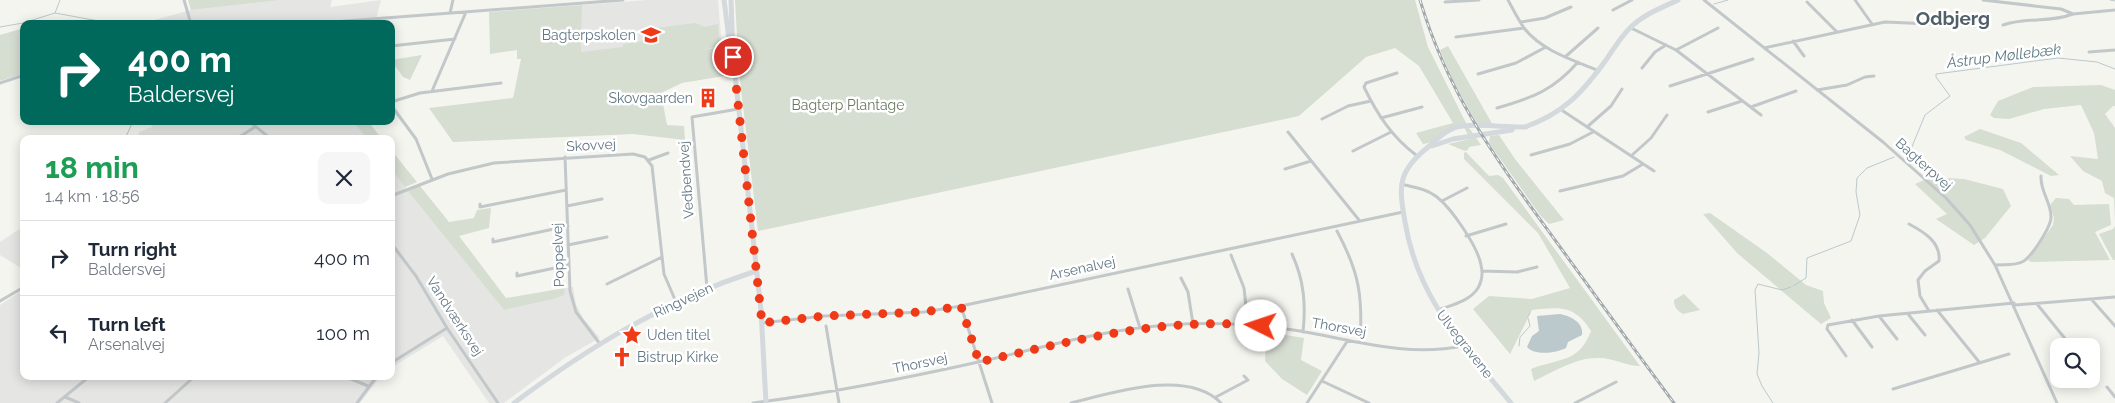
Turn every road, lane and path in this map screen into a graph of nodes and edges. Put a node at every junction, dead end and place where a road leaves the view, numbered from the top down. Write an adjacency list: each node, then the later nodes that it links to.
1 (184, 0): 25 (street)
2 (453, 0): 23 (street)
3 (613, 0): 4 (street); 15 (street)
4 (623, 0)
5 (724, 0): 49 (street)
6 (731, 0): 49 (street)
7 (1479, 0): 16 (street)
8 (1508, 0): 29 (street)
9 (1632, 0): 20 (street)
10 (1664, 0): 18 (street)
11 (1678, 0): 18 (street, Ulvegravene)
12 (1704, 0): 44 (street, Bagterpvej)
13 (1855, 0): 31 (street)
14 (1983, 0): 24 (street)
15 (574, 2): 22 (street)
16 (1444, 2)
17 (1807, 2): 37 (street)
18 (1670, 4): 35 (street, Ulvegravene)
19 (1571, 7): 29 (street)
20 (1613, 10)
21 (2115, 10): 24 (street)
22 (466, 12): 23 (street); 39 (street)
23 (450, 13): 26 (street)
24 (2073, 14): 30 (street)
25 (190, 20)
26 (364, 20)
27 (1982, 20): 31 (street)
28 (2001, 20): 30 (street)
29 (1521, 22): 33 (street)
30 (2007, 23): 32 (street)
31 (1872, 24): 37 (street)
32 (2003, 25)
33 (1524, 28): 38 (street); 43 (street)
34 (1598, 28): 50 (street)
35 (1630, 28): 41 (street); 54 (street, Ulvegravene)
36 (1718, 28): 45 (street)
37 (1836, 31): 40 (street)
38 (1456, 37)
39 (455, 39): 42 (street); 65 (street)
40 (1793, 41): 44 (street); 48 (street)
41 (1666, 44): 45 (street); 53 (street)
42 (395, 46)
43 (1546, 47): 50 (street); 57 (street)
44 (1764, 48): 64 (street, Bagterpvej)
45 (1676, 50): 55 (street)
46 (2115, 50): 47 (street)
47 (2089, 52)
48 (1804, 56)
49 (733, 57): 74 (street)
50 (1565, 57): 52 (street)
51 (1753, 59): 55 (street)
52 (1578, 62): 54 (street); 72 (street)
53 (1642, 68)
54 (1599, 71): 75 (street, Ulvegravene)
55 (1706, 72): 62 (street); 68 (street)
56 (1396, 73): 67 (street)
57 (1478, 74)
58 (20, 76): 60 (street)
59 (1874, 76): 64 (street)
60 (0, 82)
61 (501, 83): 65 (street)
62 (1670, 86)
63 (1622, 89): 83 (street)
64 (1817, 90): 127 (street, Bagterpvej)
65 (432, 91): 69 (street)
66 (1796, 91): 71 (street)
67 (1371, 101): 79 (street); 80 (street)
68 (1743, 101): 71 (street); 76 (street)
69 (395, 102)
70 (1422, 107): 79 (street)
71 (1750, 107): 78 (street)
72 (1497, 108)
73 (395, 109): 102 (street)
74 (738, 109): 129 (street); 134 (street, Vedbendvej)
75 (1562, 111): 81 (street, Ulvegravene); 83 (street)
76 (1708, 112)
77 (1667, 115): 94 (street)
78 (1761, 115)
79 (1381, 118): 85 (street)
80 (1322, 120)
81 (1526, 126): 89 (street, Ulvegravene); 89 (street, Ulvegravene)
82 (255, 127): 87 (street); 88 (street)
83 (1587, 127): 86 (street)
84 (1288, 132): 97 (street)
85 (1391, 132): 90 (street); 92 (street)
86 (1593, 132): 93 (street); 94 (street)
87 (242, 135)
88 (266, 135)
89 (1429, 147): 92 (street, Ulvegravene)
90 (1352, 151)
91 (668, 153): 96 (street)
92 (1416, 155): 103 (street, Ulvegravene)
93 (1531, 156)
94 (1631, 156): 98 (street)
95 (566, 158): 96 (street, Skovvej); 102 (street, Skovvej); 105 (street, Poppelvej)
96 (649, 160): 125 (street)
97 (1312, 161): 99 (street); 113 (street)
98 (1643, 164): 100 (street); 106 (street)
99 (1285, 169)
100 (1654, 171)
101 (2041, 176): 127 (street)
102 (432, 179): 107 (street, Skovvej)
103 (1401, 184): 109 (street); 112 (street, Ulvegravene)
104 (1467, 188): 109 (street)
105 (566, 190): 110 (street); 111 (street, Poppelvej)
106 (1560, 191)
107 (395, 194)
108 (602, 198): 111 (street)
109 (1442, 201): 118 (street)
110 (480, 204)
111 (567, 206): 116 (street, Poppelvej)
112 (1403, 212): 113 (street, Arsenalvej); 144 (street, Ulvegravene)
113 (1359, 220): 143 (street, Arsenalvej)
114 (1506, 224): 118 (street)
115 (1909, 224): 146 (street)
116 (568, 226): 120 (street); 121 (street, Poppelvej)
117 (1337, 231): 162 (street)
118 (1466, 236): 130 (street)
119 (607, 237): 121 (street)
120 (493, 239)
121 (568, 245): 126 (street, Poppelvej)
122 (395, 248): 155 (street, Vandværksvej)
123 (1231, 254): 152 (street)
124 (1292, 254): 157 (street)
125 (662, 257): 133 (street); 140 (street)
126 (569, 265): 131 (street); 163 (street, Poppelvej)
127 (1995, 265): 141 (street, Bagterpvej)
128 (1537, 267): 130 (street)
129 (756, 271): 134 (street, Ringvejen); 150 (street)
130 (1482, 271): 144 (street)
131 (517, 273)
132 (1181, 278): 151 (street)
133 (607, 284)
134 (707, 288): 140 (street, Ringvejen)
135 (20, 289): 139 (street)
136 (1128, 289): 156 (street)
137 (2115, 297): 138 (street)
138 (2092, 299): 142 (street); 154 (street)
139 (0, 301)
140 (676, 302): 163 (street, Ringvejen)
141 (2014, 304): 142 (street); 145 (street); 201 (street, Bagterpvej)
142 (2037, 304): 159 (street)
143 (961, 306): 150 (street, Arsenalvej); 169 (street)
144 (1437, 310): 164 (street, Ulvegravene)
145 (1937, 310): 146 (street); 170 (street)
146 (1929, 311): 147 (street)
147 (1908, 313): 148 (street); 158 (street)
148 (1879, 316): 149 (street); 160 (street)
149 (1851, 320): 165 (street); 167 (street)
150 (762, 323): 185 (street)
151 (1193, 324): 152 (street, Thorsvej); 156 (street, Thorsvej)
152 (1248, 325): 157 (street, Thorsvej)
153 (826, 326): 181 (street)
154 (2115, 326)
155 (447, 328): 168 (street); 190 (street, Vandværksvej)
156 (1140, 328): 169 (street, Thorsvej)
157 (1303, 332): 161 (street, Thorsvej)
158 (1925, 335)
159 (2065, 338)
160 (1897, 339)
161 (1348, 340): 162 (street, Thorsvej); 176 (street)
162 (1360, 342): 164 (street, Thorsvej)
163 (600, 344): 191 (street, Ringvejen)
164 (1464, 346): 199 (street, Ulvegravene)
165 (1872, 347)
166 (2009, 354): 170 (street)
167 (1846, 356)
168 (395, 360)
169 (979, 362): 181 (street, Thorsvej); 194 (street)
170 (1980, 363): 180 (street)
171 (1244, 376): 183 (street)
172 (85, 380): 182 (street)
173 (191, 380): 188 (street)
174 (354, 380): 178 (street)
175 (373, 380): 178 (street)
176 (1322, 381): 197 (street); 198 (street)
177 (1616, 382): 200 (street)
178 (368, 386): 189 (street)
179 (2107, 387): 184 (street)
180 (1893, 389)
181 (839, 390): 185 (street, Thorsvej); 193 (street)
182 (65, 396): 186 (street); 187 (street)
183 (1216, 397): 195 (street); 196 (street)
184 (2115, 398)
185 (766, 402): 192 (street, Thorsvej)
186 (57, 403)
187 (80, 403)
188 (165, 403)
189 (357, 403)
190 (498, 403)
191 (514, 403)
192 (753, 403)
193 (839, 403)
194 (992, 403)
195 (1071, 403)
196 (1221, 403)
197 (1307, 403)
198 (1369, 403)
199 (1511, 403)
200 (1575, 403)
201 (2057, 403)

